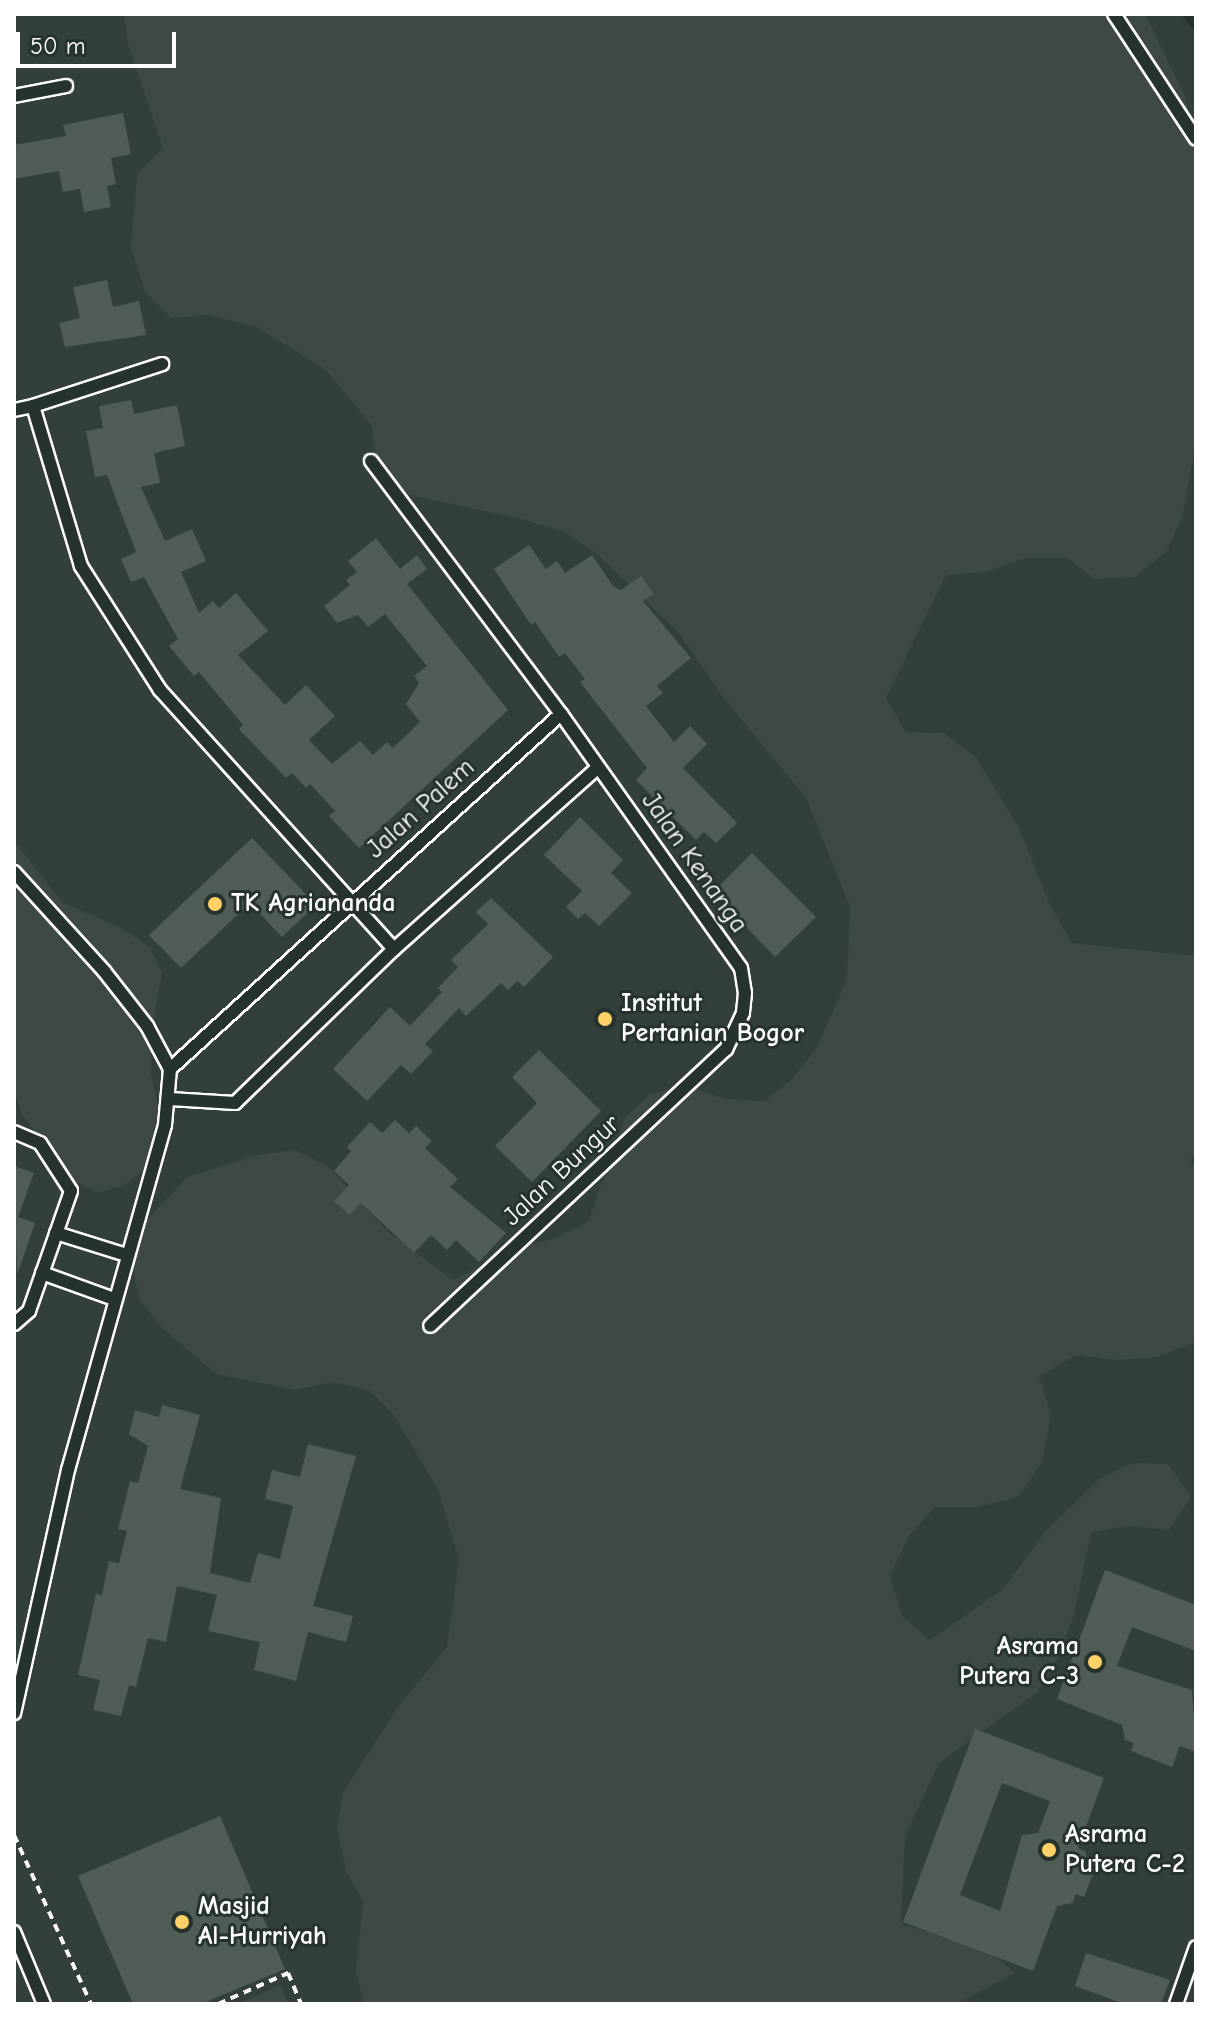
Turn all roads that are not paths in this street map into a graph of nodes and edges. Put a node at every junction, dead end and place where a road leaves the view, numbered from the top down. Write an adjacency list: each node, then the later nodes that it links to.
1 (1114, 14): 4 (lane)
2 (66, 86): 3 (lane)
3 (14, 96)
4 (1196, 139)
5 (162, 364): 6 (lane)
6 (33, 406): 7 (lane); 12 (lane)
7 (14, 410)
8 (371, 461): 9 (lane, Jalan Kenanga)
9 (561, 714): 10 (lane, Jalan Kenanga); 12 (lane, Jalan Palem)
10 (598, 767): 13 (lane); 14 (lane, Jalan Kenanga)
11 (14, 872): 15 (lane)
12 (348, 904): 13 (lane); 15 (lane, Jalan Palem)
13 (394, 949): 16 (lane)
14 (726, 1049): 23 (lane, Jalan Bungur)
15 (170, 1069): 16 (lane)
16 (170, 1099): 19 (lane)
17 (14, 1132): 18 (lane)
18 (56, 1233): 19 (lane); 20 (lane)
19 (126, 1255): 21 (lane)
20 (42, 1273): 21 (lane); 22 (lane)
21 (114, 1299): 24 (lane)
22 (14, 1324)
23 (430, 1326)
24 (16, 1697): 25 (lane)
25 (14, 1713)
26 (14, 1932): 28 (lane)
27 (1196, 1947): 29 (lane)
28 (44, 2004)
29 (1176, 2004)

